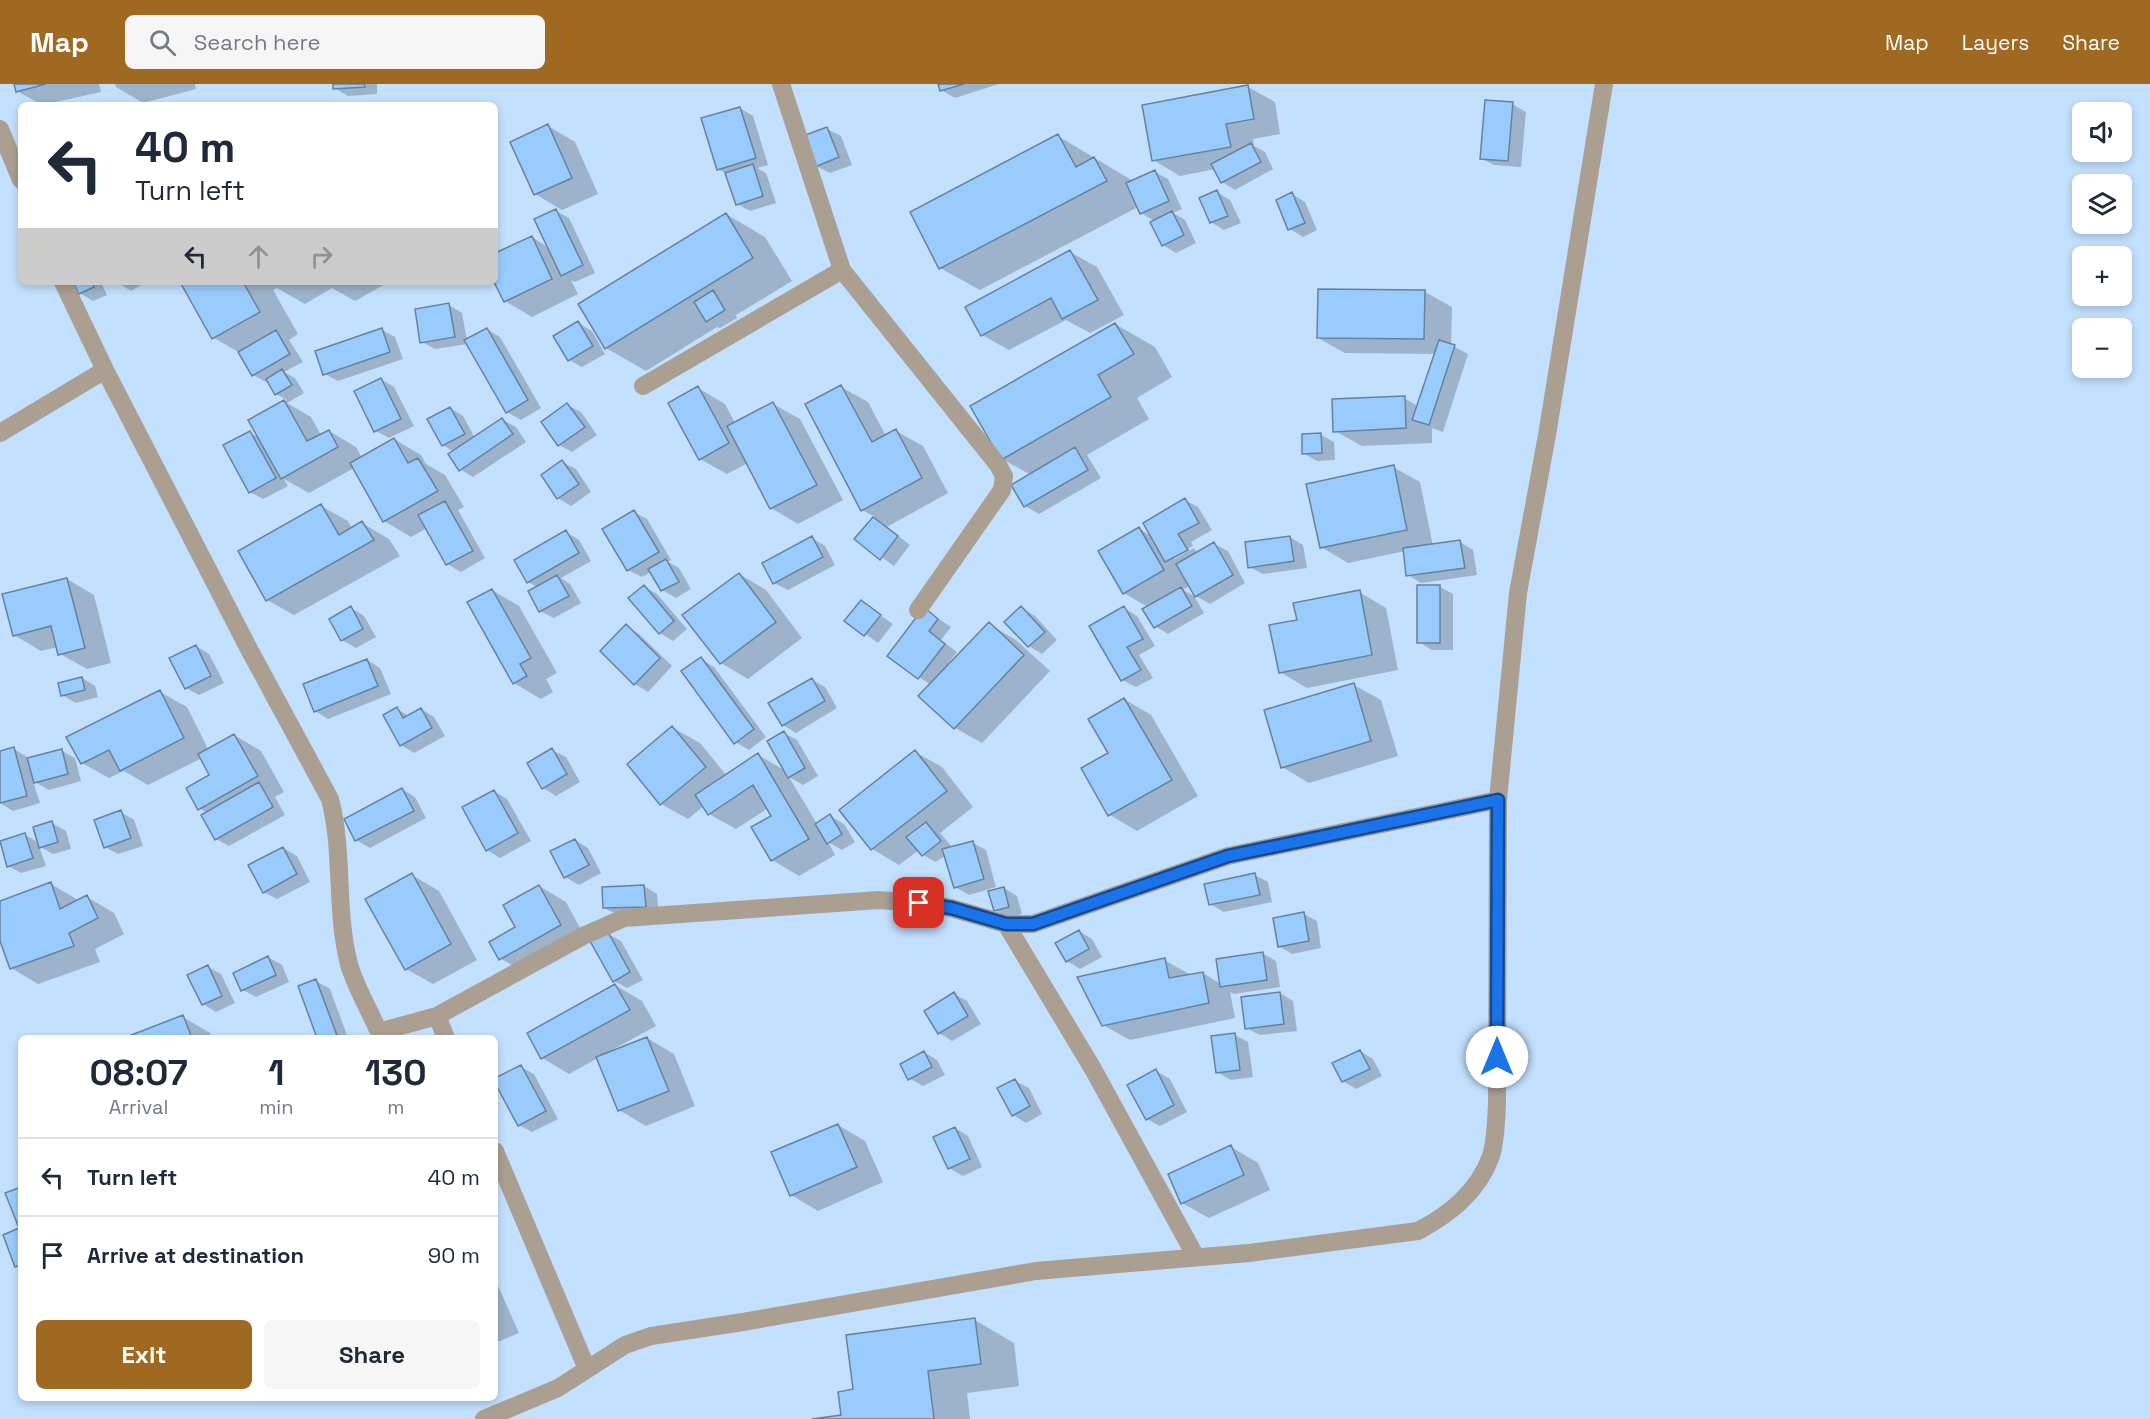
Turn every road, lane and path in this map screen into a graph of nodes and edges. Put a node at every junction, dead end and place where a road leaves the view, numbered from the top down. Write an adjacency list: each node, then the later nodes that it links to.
1 (781, 84): 5 (street)
2 (1604, 84): 11 (street)
3 (0, 129): 4 (street)
4 (18, 173)
5 (842, 270): 8 (street); 10 (street)
6 (64, 285): 7 (street)
7 (105, 370): 9 (street); 13 (street)
8 (643, 386)
9 (0, 433)
10 (918, 610)
11 (1498, 800): 12 (street); 16 (street)
12 (1006, 924): 13 (street); 16 (street)
13 (437, 1017): 14 (street)
14 (445, 1035)
15 (498, 1158): 17 (street)
16 (1196, 1257): 17 (street)
17 (587, 1369): 18 (street)
18 (484, 1419)

